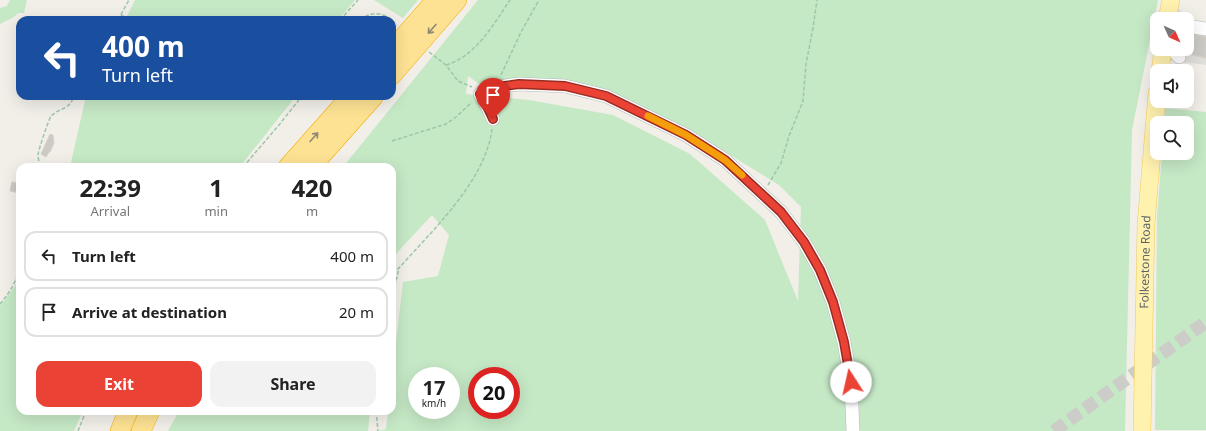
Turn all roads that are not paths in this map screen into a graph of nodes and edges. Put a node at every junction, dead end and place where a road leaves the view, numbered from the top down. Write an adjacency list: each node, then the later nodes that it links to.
1 (436, 0): 5 (highway)
2 (457, 0): 6 (highway, one-way to 6)
3 (1194, 27): 4 (lane)
4 (1206, 29)
5 (396, 45)
6 (396, 70)
7 (347, 100): 11 (highway, one-way to 7)
8 (370, 100): 12 (highway)
9 (1158, 108): 18 (main road, Folkestone Road)
10 (493, 119): 17 (lane)
11 (291, 163)
12 (315, 163)
13 (126, 415): 15 (highway)
14 (148, 415): 16 (highway)
15 (120, 431)
16 (141, 431)
17 (853, 431)
18 (1142, 431)

